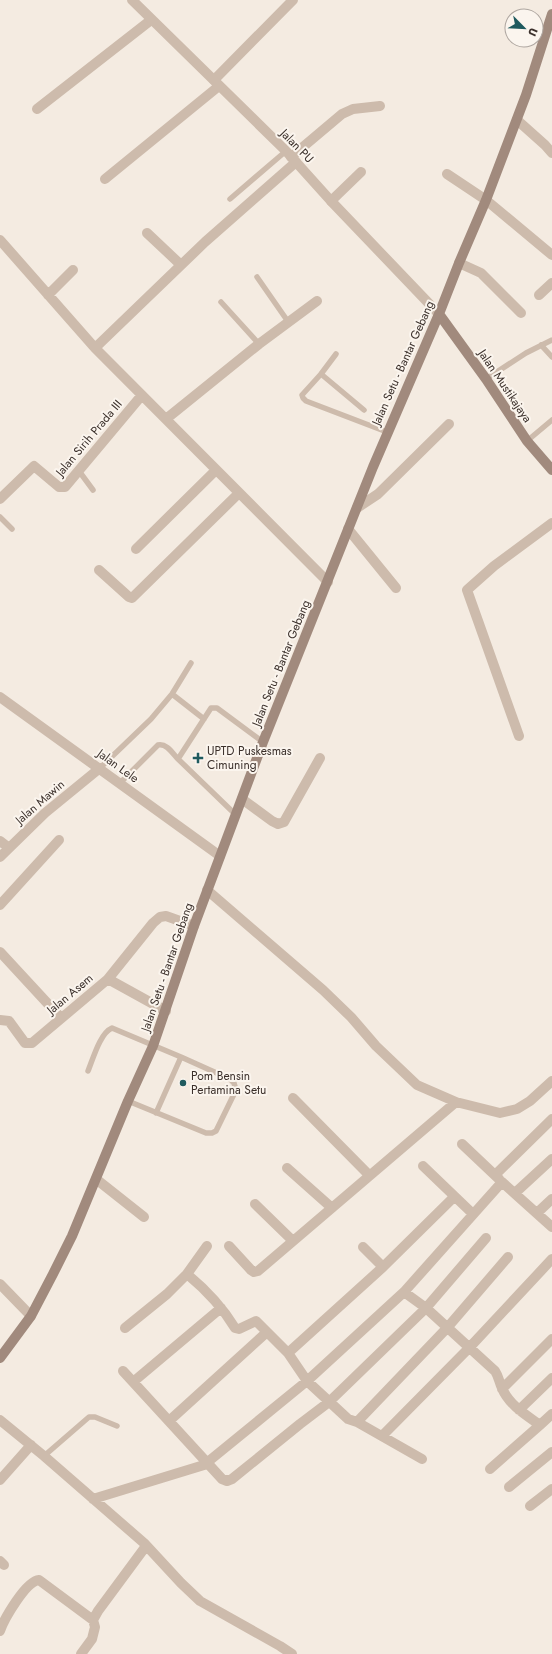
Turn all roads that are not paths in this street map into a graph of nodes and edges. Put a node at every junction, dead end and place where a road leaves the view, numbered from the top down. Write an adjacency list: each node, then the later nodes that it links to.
1 (132, 0): 4 (street, Jalan PU)
2 (294, 0): 5 (street)
3 (552, 14): 8 (main road, Jalan Setu - Bantar Gebang)
4 (151, 20): 5 (street, Jalan PU); 7 (street)
5 (217, 83): 10 (street, Jalan PU); 13 (street)
6 (380, 106): 10 (street)
7 (37, 109)
8 (517, 120): 9 (street); 15 (main road, Jalan Setu - Bantar Gebang)
9 (552, 153)
10 (291, 157): 14 (lane); 16 (street, Jalan PU); 21 (street)
11 (361, 172): 16 (street)
12 (447, 174): 15 (street)
13 (105, 179)
14 (230, 199)
15 (486, 200): 19 (street); 20 (main road, Jalan Setu - Bantar Gebang)
16 (331, 201): 30 (street, Jalan PU)
17 (147, 233): 21 (street)
18 (0, 240): 25 (street)
19 (552, 255)
20 (459, 263): 29 (street); 30 (main road, Jalan Setu - Bantar Gebang)
21 (181, 265): 35 (street)
22 (73, 270): 25 (street)
23 (256, 277): 31 (lane)
24 (552, 283): 26 (street)
25 (48, 295): 35 (street)
26 (539, 295)
27 (317, 301): 31 (street)
28 (221, 302): 33 (lane)
29 (521, 313)
30 (439, 314): 39 (main road, Jalan Mustikajaya); 45 (main road, Jalan Setu - Bantar Gebang)
31 (289, 323): 33 (street)
32 (552, 340): 34 (lane)
33 (259, 344): 42 (street)
34 (541, 345): 37 (lane); 39 (lane)
35 (95, 348): 40 (street)
36 (336, 354): 38 (lane)
37 (552, 357)
38 (321, 374): 41 (lane); 45 (lane)
39 (486, 379): 46 (main road, Jalan Mustikajaya)
40 (142, 395): 42 (street); 49 (street, Jalan Sirih Prada III)
41 (364, 410)
42 (166, 420): 48 (street)
43 (552, 420): 46 (lane)
44 (449, 424): 53 (street)
45 (387, 432): 53 (main road, Jalan Setu - Bantar Gebang)
46 (527, 441): 47 (main road, Jalan Mustikajaya)
47 (551, 468)
48 (216, 470): 51 (street); 58 (street)
49 (79, 471): 50 (lane); 52 (street, Jalan Sirih Prada III)
50 (93, 490)
51 (239, 493): 59 (street); 60 (street)
52 (1, 497)
53 (357, 508): 57 (main road, Jalan Setu - Bantar Gebang)
54 (0, 517): 56 (lane)
55 (552, 523): 66 (street)
56 (12, 529)
57 (348, 529): 60 (main road, Jalan Setu - Bantar Gebang); 61 (street)
58 (136, 549)
59 (99, 570)
60 (328, 582): 67 (main road, Jalan Setu - Bantar Gebang)
61 (396, 588)
62 (191, 663): 63 (lane)
63 (172, 694): 65 (lane); 70 (lane)
64 (0, 698): 70 (street, Jalan Lele)
65 (204, 719): 67 (lane); 69 (lane)
66 (519, 736)
67 (263, 742): 72 (main road, Jalan Setu - Bantar Gebang)
68 (320, 758): 72 (street)
69 (178, 760): 71 (lane); 73 (lane)
70 (100, 768): 71 (street, Jalan Lele); 76 (street, Jalan Mawin)
71 (120, 783): 77 (street, Jalan Lele)
72 (242, 799): 73 (main road, Jalan Setu - Bantar Gebang)
73 (236, 815): 77 (main road, Jalan Setu - Bantar Gebang)
74 (0, 840): 76 (street)
75 (59, 840): 80 (street)
76 (9, 848): 78 (street, Jalan Mawin)
77 (220, 856): 79 (main road, Jalan Setu - Bantar Gebang)
78 (0, 857)
79 (207, 890): 81 (main road, Jalan Setu - Bantar Gebang); 93 (street)
80 (0, 905)
81 (194, 926): 83 (street); 84 (main road, Jalan Setu - Bantar Gebang)
82 (0, 952): 85 (street)
83 (108, 979): 84 (street, Jalan Asem); 85 (street, Jalan Asem)
84 (166, 1011): 87 (main road, Jalan Setu - Bantar Gebang)
85 (61, 1018): 86 (street, Jalan Asem)
86 (0, 1020)
87 (153, 1046): 88 (lane); 89 (lane); 92 (main road, Jalan Setu - Bantar Gebang)
88 (181, 1056): 94 (lane); 94 (lane)
89 (88, 1071)
90 (552, 1081): 93 (street)
91 (293, 1098): 100 (street)
92 (128, 1101): 94 (lane); 102 (main road, Jalan Setu - Bantar Gebang)
93 (456, 1102): 100 (street)
94 (156, 1113)
95 (552, 1120): 101 (street)
96 (462, 1144): 101 (street)
97 (552, 1159): 104 (street)
98 (423, 1166): 105 (street)
99 (287, 1168): 108 (street)
100 (369, 1175): 108 (street)
101 (495, 1175): 103 (street)
102 (96, 1179): 111 (street); 126 (main road, Jalan Setu - Bantar Gebang)
103 (502, 1182): 104 (street); 110 (street)
104 (515, 1193): 109 (street)
105 (454, 1197): 110 (street); 120 (street)
106 (552, 1199): 109 (street)
107 (255, 1204): 114 (street)
108 (332, 1208): 114 (street)
109 (536, 1213): 112 (street)
110 (473, 1214): 123 (street)
111 (144, 1217)
112 (552, 1228)
113 (486, 1238): 125 (street)
114 (293, 1241): 116 (street)
115 (207, 1246): 121 (street)
116 (229, 1246)
117 (363, 1247): 120 (street)
118 (508, 1257): 128 (street)
119 (552, 1259): 131 (street)
120 (383, 1267): 132 (street)
121 (187, 1274): 124 (street); 127 (street)
122 (0, 1284): 126 (street)
123 (404, 1292): 125 (street); 136 (street)
124 (221, 1308): 129 (street); 137 (street)
125 (426, 1308): 128 (street); 139 (street)
126 (31, 1316): 133 (main road, Jalan Setu - Bantar Gebang)
127 (125, 1328)
128 (447, 1328): 131 (street); 144 (street)
129 (268, 1332): 132 (street); 143 (street)
130 (552, 1338): 138 (street)
131 (469, 1348): 138 (street); 147 (street)
132 (288, 1353): 136 (street)
133 (0, 1358)
134 (123, 1370): 137 (street)
135 (552, 1378): 140 (street)
136 (307, 1381): 139 (street); 152 (street)
137 (133, 1382): 143 (street)
138 (502, 1389): 140 (street)
139 (329, 1402): 144 (street); 152 (street)
140 (519, 1410): 145 (street)
141 (552, 1414): 145 (street)
142 (0, 1420): 148 (street)
143 (169, 1421): 152 (street)
144 (357, 1422): 147 (street)
145 (540, 1425): 153 (street)
146 (117, 1426): 150 (lane)
147 (382, 1436): 151 (street)
148 (31, 1445): 150 (street); 154 (street)
149 (552, 1452): 155 (street)
150 (44, 1456): 157 (street)
151 (422, 1459)
152 (207, 1462): 157 (street)
153 (490, 1469)
154 (0, 1480)
155 (509, 1487)
156 (552, 1489): 158 (street)
157 (93, 1499): 159 (street)
158 (530, 1506)
159 (146, 1546): 160 (street); 163 (street)
160 (93, 1620): 161 (street); 162 (street)
161 (0, 1631)
162 (81, 1654)
163 (292, 1654)

